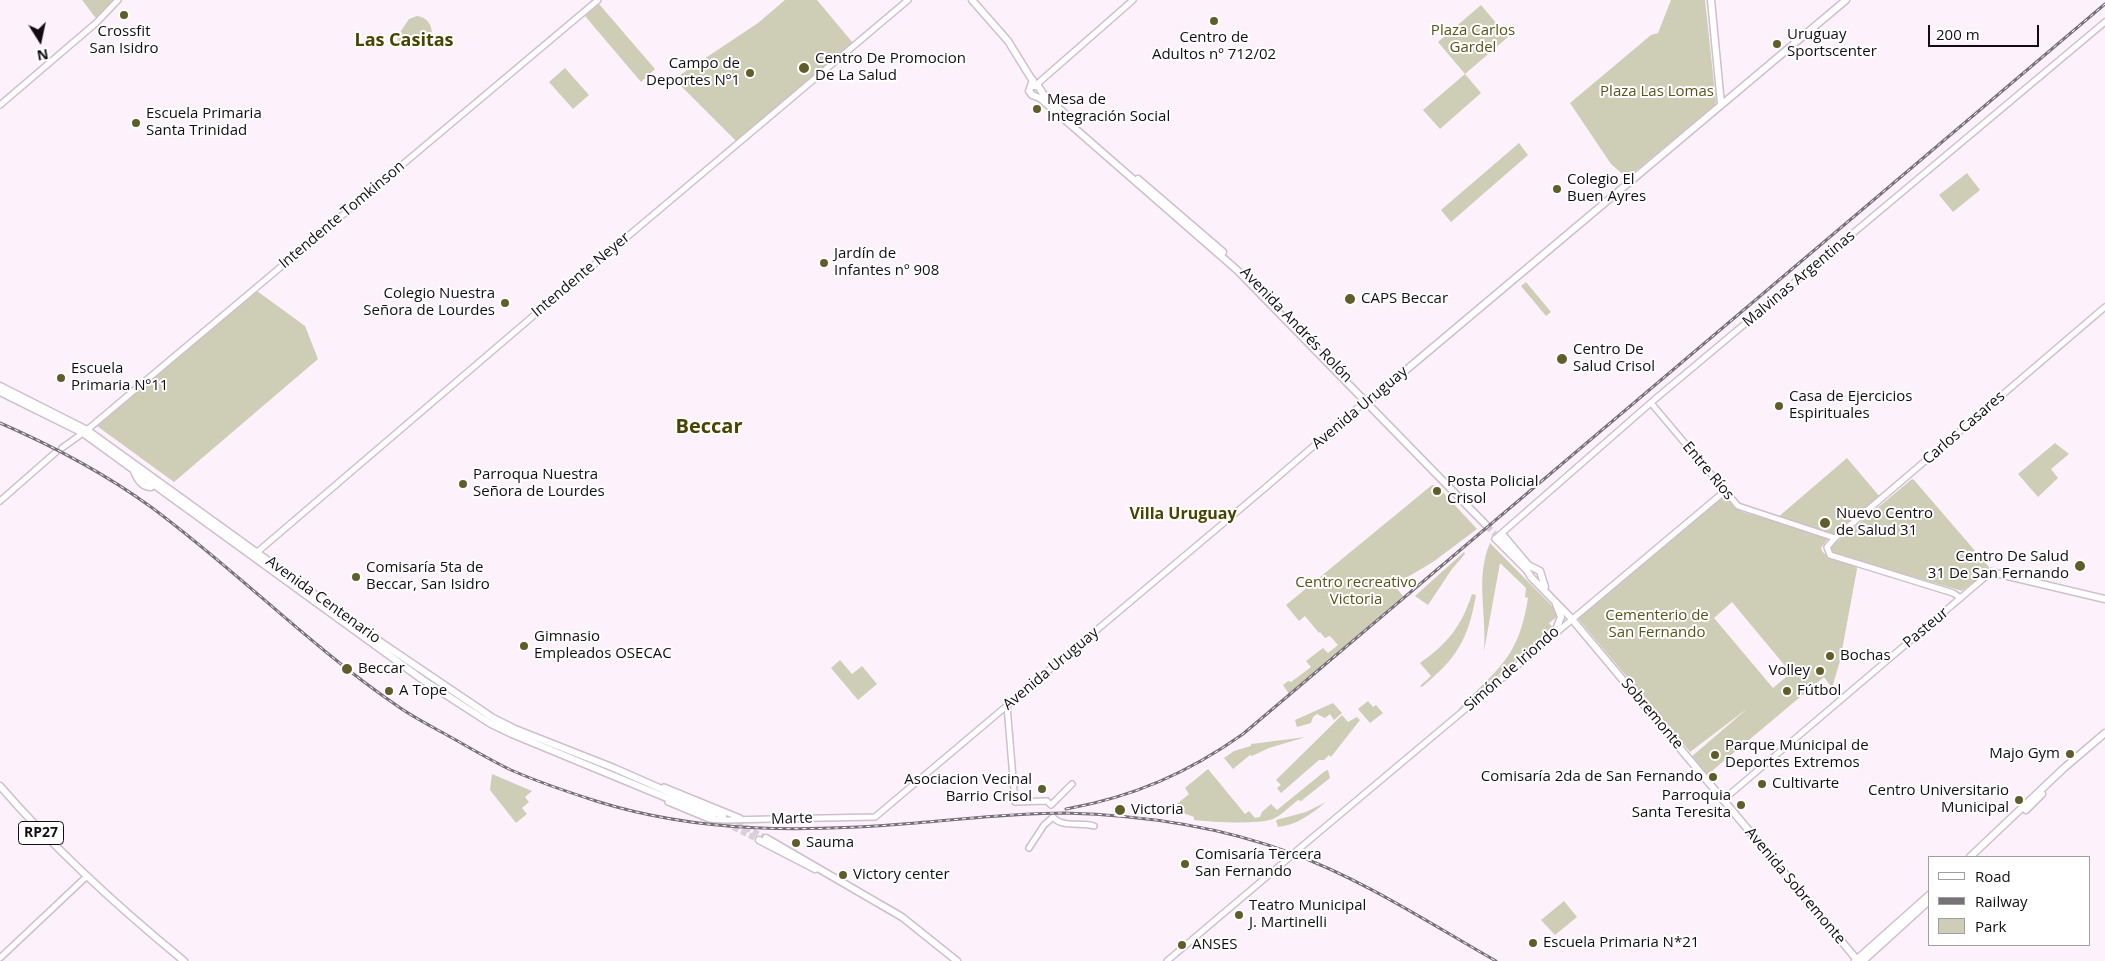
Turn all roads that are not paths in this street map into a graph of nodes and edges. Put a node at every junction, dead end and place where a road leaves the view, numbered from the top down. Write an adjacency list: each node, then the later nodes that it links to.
1 (118, 0): 11 (street)
2 (598, 0): 17 (street, Intendente Tomkinson)
3 (908, 0): 26 (street, Intendente Neyer)
4 (972, 0): 9 (main road, Avenida Andrés Rolón)
5 (1133, 0): 9 (street)
6 (1711, 0): 10 (main road)
7 (1846, 0): 10 (main road, Avenida Uruguay)
8 (2105, 22): 16 (street, Malvinas Argentinas)
9 (1035, 87): 15 (main road, Avenida Andrés Rolón)
10 (1721, 104): 15 (main road, Avenida Uruguay)
11 (0, 105)
12 (2105, 307): 25 (street, Carlos Casares)
13 (0, 386): 17 (main road, Avenida Centenario)
14 (0, 392): 17 (main road, Avenida Centenario)
15 (1368, 402): 23 (main road, Avenida Andrés Rolón); 35 (street, Avenida Uruguay)
16 (1651, 403): 21 (street, Entre Ríos); 24 (street, Malvinas Argentinas)
17 (85, 432): 18 (street, Intendente Tomkinson); 20 (main road, Avenida Centenario); 20 (main road, Avenida Centenario)
18 (62, 448)
19 (54, 454): 22 (street)
20 (155, 482): 26 (main road, Avenida Centenario)
21 (1725, 491): 25 (street, Entre Ríos); 33 (street, Simón de Iriondo)
22 (0, 501)
23 (1487, 526)
24 (1499, 537): 27 (street); 27 (street); 27 (main road)
25 (1835, 538): 31 (street, Carlos Casares)
26 (255, 554): 38 (main road, Avenida Centenario)
27 (1531, 572): 29 (main road); 29 (main road); 30 (main road, Sobremonte)
28 (1991, 572): 31 (street, Pasteur); 32 (main road)
29 (1541, 576): 30 (main road)
30 (1549, 593): 33 (main road, Sobremonte); 34 (main road)
31 (1960, 598): 41 (street, Pasteur)
32 (2105, 599)
33 (1571, 618): 34 (street, Simón de Iriondo); 41 (main road, Sobremonte)
34 (1556, 632): 50 (street, Simón de Iriondo)
35 (1007, 706): 39 (street); 44 (street, Avenida Uruguay)
36 (2105, 734): 51 (main road)
37 (2105, 739): 52 (main road)
38 (632, 779): 43 (main road); 45 (main road)
39 (1072, 784)
40 (0, 786): 55 (main road, RP27)
41 (1723, 800): 42 (main road, Sobremonte)
42 (1732, 811): 62 (main road, Avenida Sobremonte)
43 (724, 816): 44 (street, Marte); 45 (street)
44 (875, 817)
45 (711, 818)
46 (1094, 826): 49 (street)
47 (766, 838): 54 (main road)
48 (758, 840): 54 (main road)
49 (1029, 848)
50 (1294, 853)
51 (1971, 856)
52 (1977, 856)
53 (1290, 857): 61 (street)
54 (818, 869): 60 (main road)
55 (86, 877): 58 (street); 59 (main road, RP27)
56 (1928, 896): 62 (main road)
57 (1928, 902): 62 (main road)
58 (0, 958)
59 (184, 961)
60 (957, 961)
61 (1167, 961)
62 (1858, 961)

